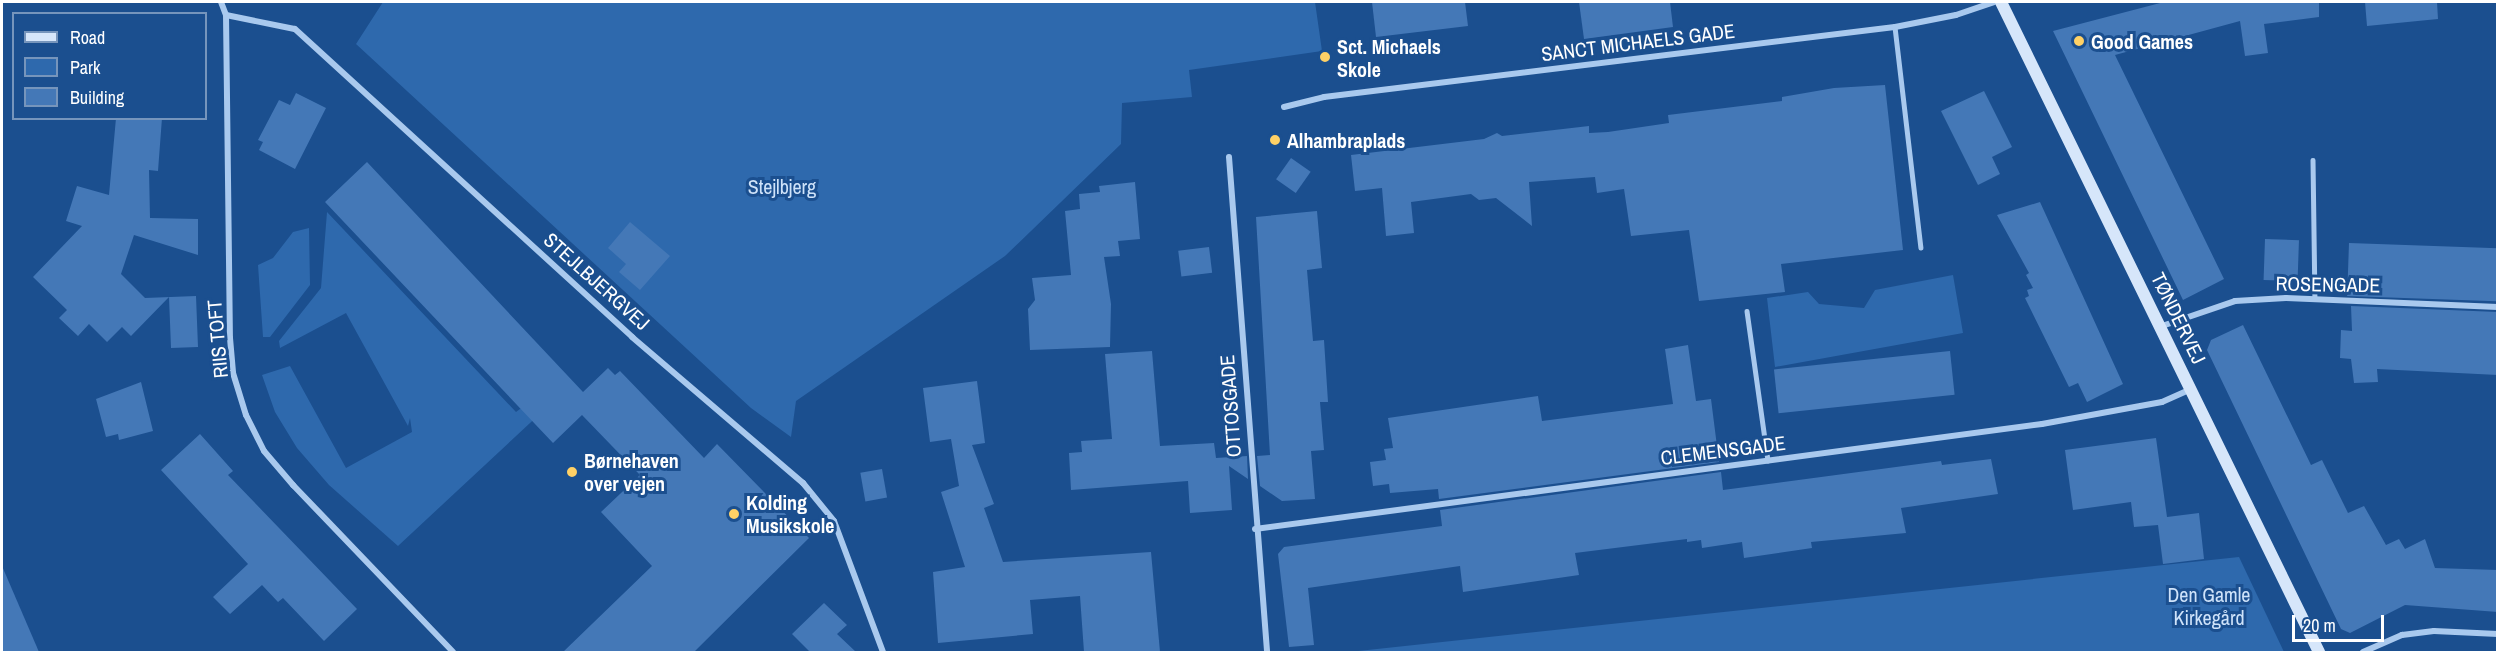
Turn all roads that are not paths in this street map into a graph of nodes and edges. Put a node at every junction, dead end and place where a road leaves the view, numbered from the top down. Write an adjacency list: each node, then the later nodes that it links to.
1 (221, 2): 4 (street)
2 (1994, 2): 5 (street, SANCT MICHAELS GADE)
3 (2001, 2): 13 (main road, TØNDERVEJ)
4 (226, 15): 18 (street, RIIS TOFT); 19 (street, STEJLBJERGVEJ)
5 (1895, 27): 6 (street, SANCT MICHAELS GADE); 9 (lane)
6 (1284, 107)
7 (1229, 157): 16 (street, OTTOSGADE)
8 (2313, 160): 10 (lane)
9 (1921, 248)
10 (2315, 299): 11 (street, ROSENGADE); 13 (street, ROSENGADE)
11 (2498, 307)
12 (1748, 311): 15 (lane)
13 (2162, 326): 14 (main road, TØNDERVEJ)
14 (2192, 388): 15 (street, CLEMENSGADE); 21 (main road, TØNDERVEJ)
15 (1768, 461): 16 (street, CLEMENSGADE)
16 (1255, 529): 20 (street, OTTOSGADE)
17 (2498, 634): 22 (street)
18 (453, 652)
19 (883, 652)
20 (1267, 652)
21 (2319, 652)
22 (2363, 652)

